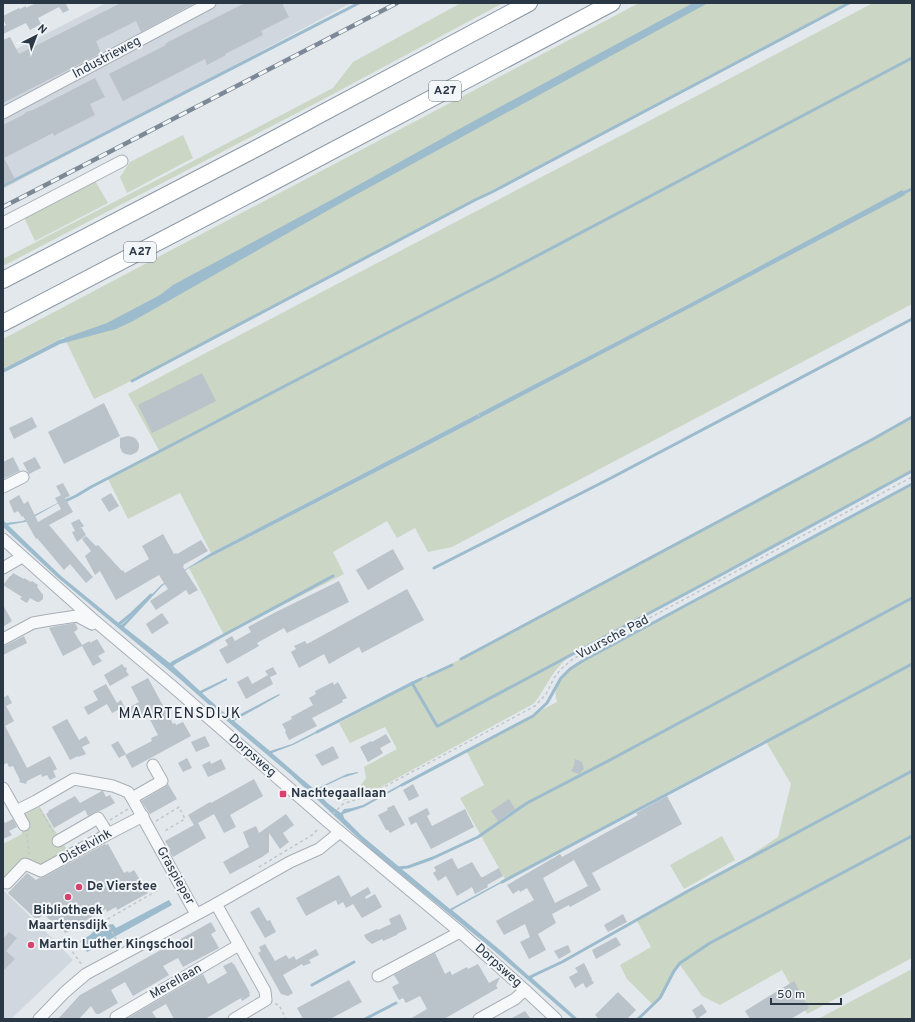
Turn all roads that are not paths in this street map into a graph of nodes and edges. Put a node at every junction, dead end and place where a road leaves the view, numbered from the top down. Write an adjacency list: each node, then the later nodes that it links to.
1 (210, 3): 4 (street, Industrieweg)
2 (529, 3): 7 (highway)
3 (612, 3): 8 (highway, A27)
4 (3, 113)
5 (122, 161): 6 (street)
6 (3, 223)
7 (3, 280)
8 (3, 323)
9 (23, 477): 10 (street)
10 (3, 487)
11 (3, 539): 12 (street, Dorpsweg)
12 (22, 557): 13 (street); 14 (street, Dorpsweg)
13 (3, 568)
14 (95, 621): 15 (street); 23 (street, Dorpsweg)
15 (3, 639)
16 (153, 765): 18 (street)
17 (3, 788): 19 (street)
18 (134, 802): 19 (street, Graspieper); 20 (street, Graspieper)
19 (16, 810): 21 (street)
20 (145, 821): 22 (street, Distelvink); 27 (street, Graspieper)
21 (24, 825)
22 (105, 829): 24 (street); 25 (street, Distelvink)
23 (340, 832): 26 (street); 28 (street, Dorpsweg)
24 (58, 841)
25 (7, 883)
26 (216, 904): 27 (street); 29 (street)
27 (196, 914): 32 (street)
28 (460, 932): 30 (street); 31 (street, Dorpsweg)
29 (239, 945): 33 (street, Merellaan); 34 (street)
30 (378, 976)
31 (525, 990): 35 (street); 36 (street, Dorpsweg)
32 (39, 1019)
33 (117, 1019)
34 (234, 1019)
35 (479, 1019)
36 (556, 1019)

